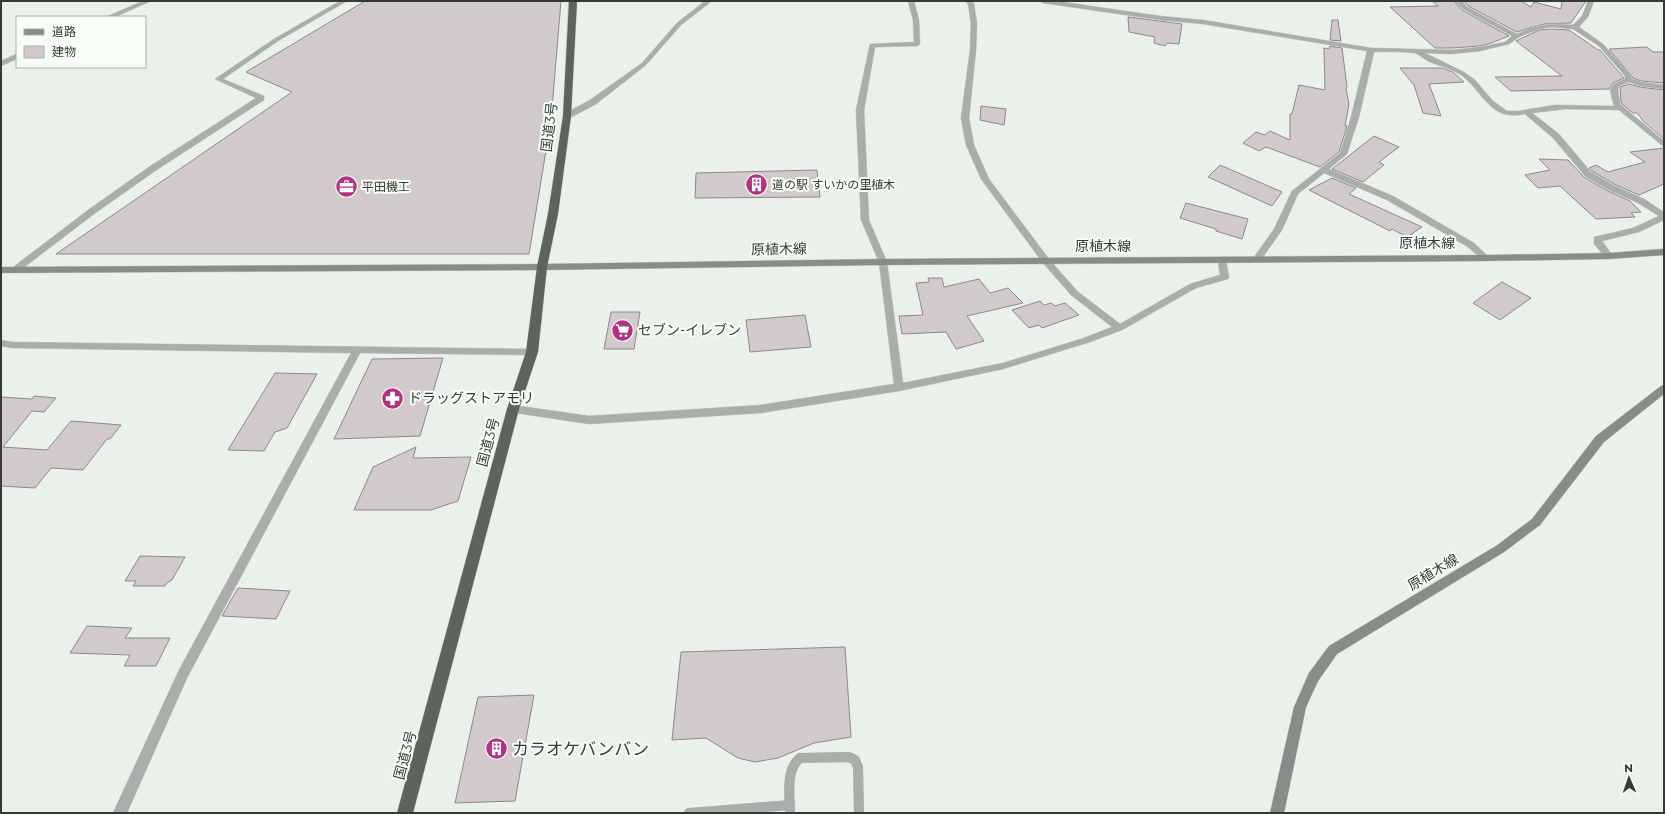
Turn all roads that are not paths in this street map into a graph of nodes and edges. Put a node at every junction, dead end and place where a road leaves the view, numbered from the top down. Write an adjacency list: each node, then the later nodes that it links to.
1 (148, 1): 10 (street)
2 (344, 1): 34 (street)
3 (573, 1): 21 (highway, 国道3号)
4 (709, 1): 21 (street)
5 (911, 1): 31 (street)
6 (968, 1): 30 (street)
7 (1043, 1): 13 (street)
8 (1458, 1): 12 (street)
9 (1591, 1): 11 (street)
10 (111, 16)
11 (1574, 27): 12 (street); 17 (street)
12 (1517, 36): 14 (street)
13 (1371, 50): 14 (street); 23 (street)
14 (1418, 52): 20 (street)
15 (16, 56): 16 (street)
16 (1, 64)
17 (1629, 80): 18 (street); 19 (street)
18 (1664, 87)
19 (1619, 108): 20 (street); 22 (street)
20 (1527, 112): 24 (street)
21 (567, 116): 32 (highway, 国道3号)
22 (1664, 145)
23 (1324, 170): 27 (street); 28 (street)
24 (1664, 217): 26 (street)
25 (1664, 252): 26 (main road, 原植木線)
26 (1609, 256): 27 (main road, 原植木線)
27 (1486, 258): 28 (main road, 原植木線)
28 (1257, 259): 29 (main road, 原植木線)
29 (1222, 260): 30 (main road, 原植木線); 35 (street)
30 (1046, 261): 31 (main road, 原植木線); 35 (street)
31 (883, 262): 32 (main road, 原植木線); 39 (street)
32 (542, 268): 34 (main road, 原植木線); 38 (highway, 国道3号)
33 (1, 270): 34 (main road, 原植木線)
34 (15, 270)
35 (1119, 328): 39 (street)
36 (1, 343): 37 (street)
37 (357, 350): 38 (street); 43 (street)
38 (532, 352): 41 (highway, 国道3号)
39 (899, 387): 41 (street)
40 (1664, 389): 47 (main road, 原植木線)
41 (513, 409): 44 (highway, 国道3号)
42 (790, 809): 45 (lane); 46 (lane)
43 (120, 813)
44 (404, 813)
45 (689, 813)
46 (859, 813)
47 (1277, 813)

